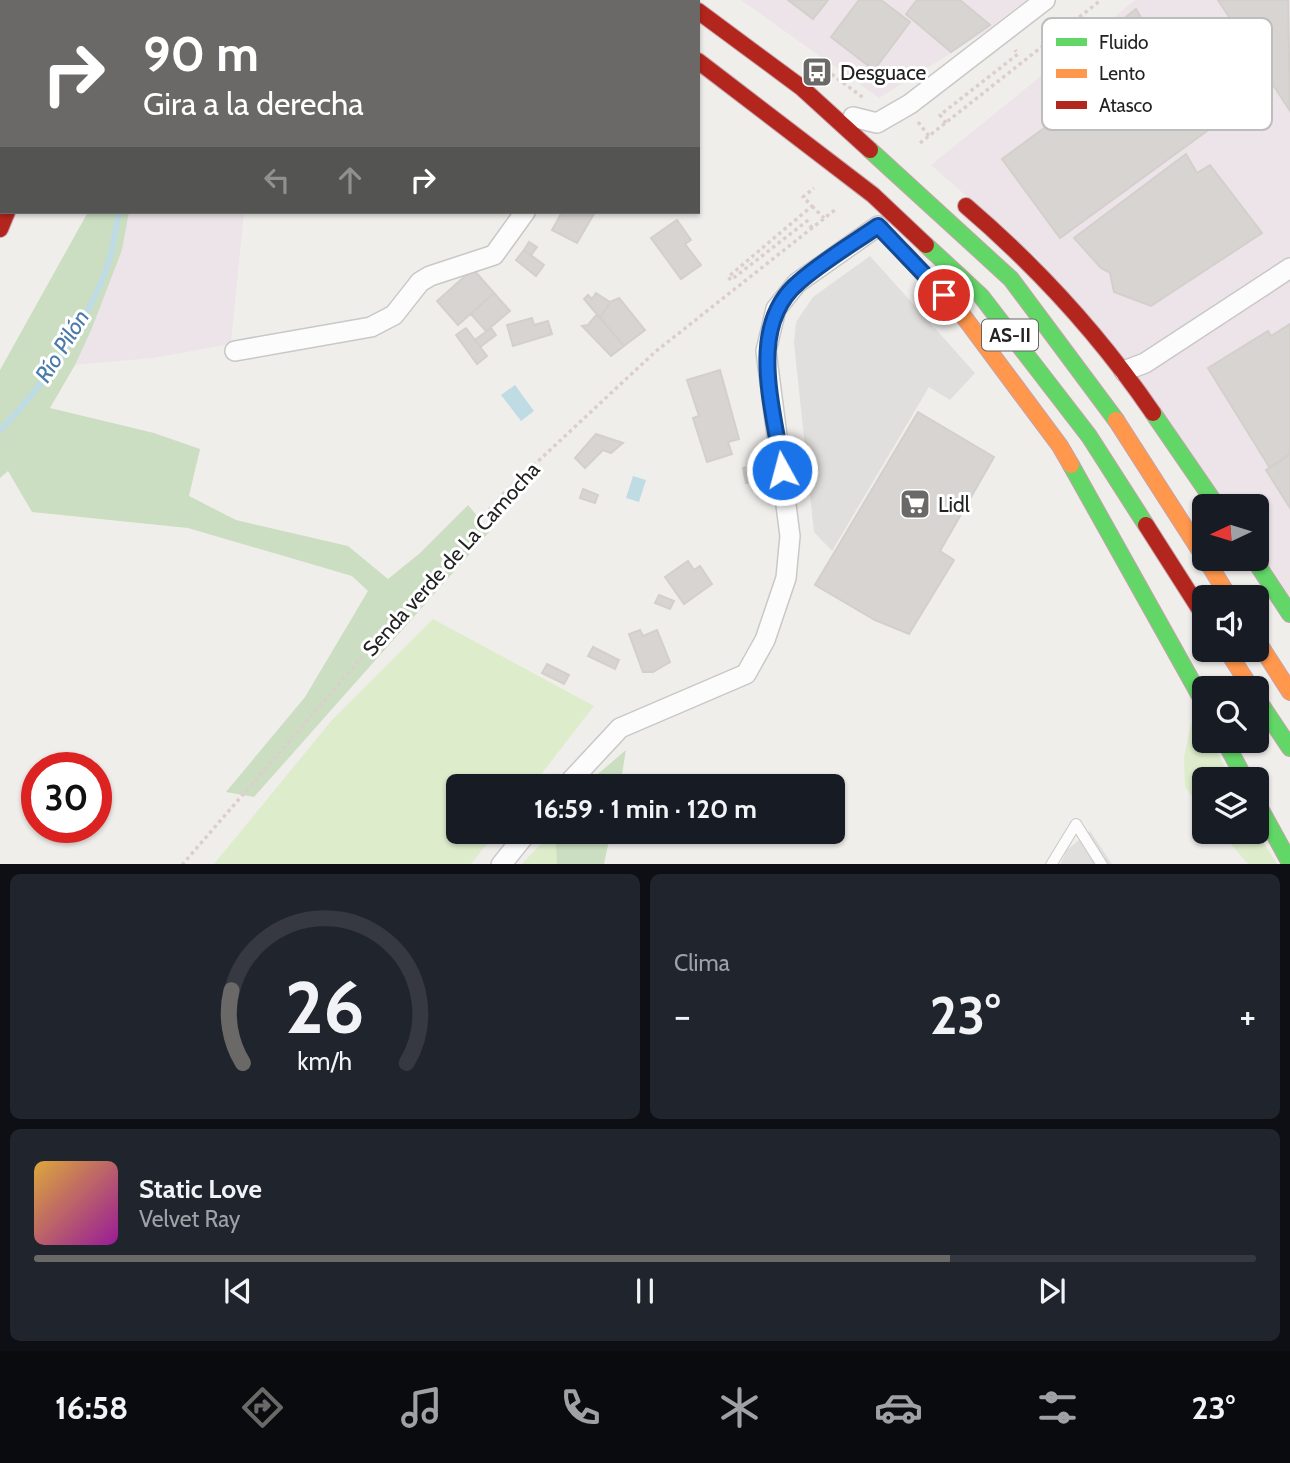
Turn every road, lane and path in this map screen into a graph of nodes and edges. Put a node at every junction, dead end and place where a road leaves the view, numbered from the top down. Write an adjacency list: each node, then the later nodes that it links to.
1 (1045, 0): 9 (street)
2 (1101, 0): 4 (path)
3 (700, 12): 7 (highway, AS-II)
4 (1078, 18)
5 (1042, 47): 11 (path)
6 (700, 63): 8 (highway, AS-II)
7 (802, 88): 9 (highway); 27 (highway, AS-II)
8 (756, 108): 16 (highway); 29 (highway, AS-II)
9 (853, 117): 12 (highway)
10 (918, 122): 11 (path)
11 (929, 136): 13 (path)
12 (882, 138)
13 (920, 143)
14 (814, 188): 17 (path)
15 (950, 192): 25 (highway)
16 (850, 199)
17 (812, 206): 20 (path); 22 (path, Senda verde de La Camocha)
18 (836, 209): 20 (path, Senda verde de La Camocha)
19 (524, 214): 24 (street)
20 (824, 219): 22 (path, Senda verde de La Camocha)
21 (873, 221): 32 (highway); 36 (street)
22 (812, 228): 40 (path, Senda verde de La Camocha)
23 (1290, 268): 25 (street)
24 (235, 351)
25 (1124, 371): 26 (highway)
26 (1209, 494)
27 (1192, 539)
28 (1262, 571): 30 (highway)
29 (1192, 597)
30 (1290, 614)
31 (1269, 659): 33 (highway)
32 (1192, 682)
33 (1290, 692)
34 (1269, 716): 35 (highway)
35 (1290, 748)
36 (577, 774)
37 (1269, 825): 39 (highway)
38 (517, 844): 41 (street)
39 (1290, 863)
40 (182, 864)
41 (501, 864)
42 (1051, 864): 43 (lane)
43 (1102, 864)

